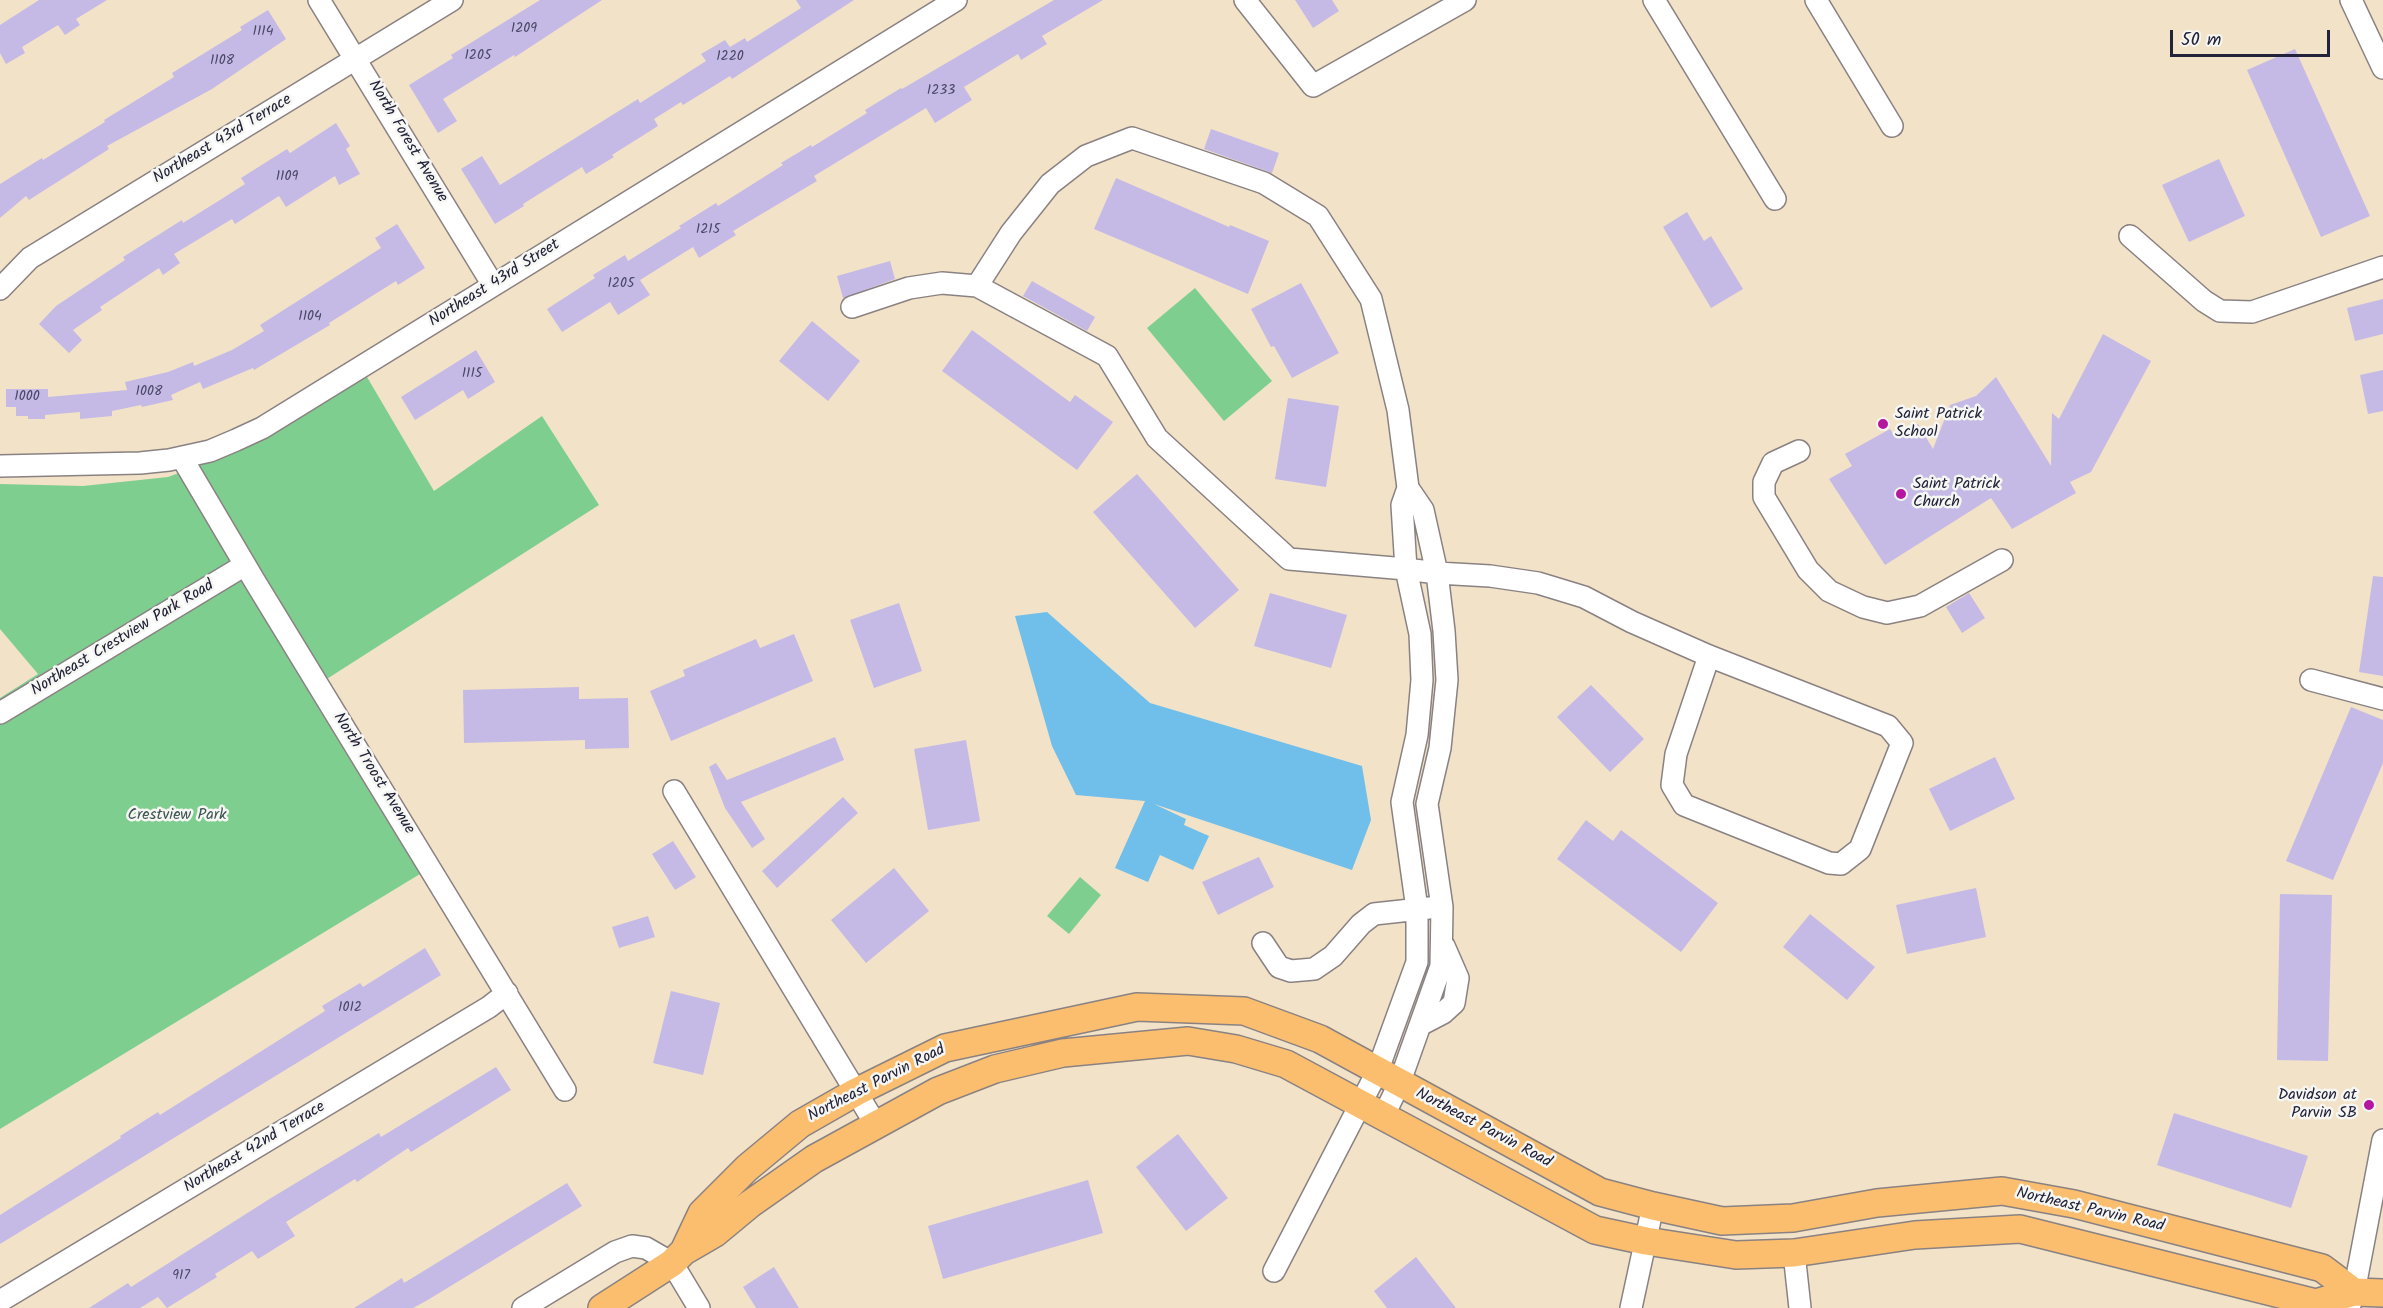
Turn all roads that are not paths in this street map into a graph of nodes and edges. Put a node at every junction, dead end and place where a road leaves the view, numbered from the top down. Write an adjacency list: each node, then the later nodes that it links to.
1 (319, 0): 9 (street, North Forest Avenue)
2 (452, 0): 9 (street, Northeast 43rd Terrace)
3 (956, 0): 15 (street, Northeast 43rd Street)
4 (1245, 0): 5 (street)
5 (1465, 0)
6 (1654, 0): 12 (street)
7 (1816, 0): 11 (street)
8 (2351, 0): 10 (street)
9 (356, 59): 15 (street, North Forest Avenue); 17 (street, Northeast 43rd Terrace)
10 (2383, 68)
11 (1892, 126)
12 (1775, 199)
13 (2130, 236): 14 (street)
14 (2383, 267)
15 (493, 285): 20 (street, Northeast 43rd Street)
16 (977, 286): 18 (street); 22 (street); 25 (street)
17 (0, 289)
18 (852, 307)
19 (1799, 451): 23 (street)
20 (182, 458): 21 (street, Northeast 43rd Street); 24 (street, North Troost Avenue)
21 (0, 466)
22 (1408, 488): 25 (street); 26 (street)
23 (2002, 560)
24 (245, 565): 30 (street, Northeast Crestview Park Road); 35 (street, North Troost Avenue)
25 (1406, 569): 26 (street); 33 (street)
26 (1437, 573): 27 (street); 32 (street)
27 (1708, 656): 27 (street)
28 (2312, 680): 29 (street)
29 (2383, 699)
30 (0, 713)
31 (674, 791): 40 (street)
32 (1442, 907): 33 (street); 37 (street)
33 (1417, 909): 34 (street); 36 (street)
34 (1263, 943)
35 (507, 993): 39 (street, North Troost Avenue); 52 (street, Northeast 42nd Terrace)
36 (1401, 1005): 37 (street); 38 (street)
37 (1422, 1019): 38 (street)
38 (1388, 1078): 40 (main road, Northeast Parvin Road); 41 (street); 44 (main road, Northeast Parvin Road)
39 (565, 1090)
40 (856, 1092): 42 (street); 48 (main road, Northeast Parvin Road)
41 (1373, 1109): 42 (main road, Northeast Parvin Road); 46 (main road, Northeast Parvin Road); 49 (street)
42 (876, 1125): 48 (main road, Northeast Parvin Road)
43 (2383, 1140): 51 (street)
44 (1653, 1206): 45 (main road, Northeast Parvin Road); 46 (street)
45 (1792, 1218): 47 (main road); 51 (main road, Northeast Parvin Road)
46 (1646, 1241): 47 (main road, Northeast Parvin Road); 56 (street)
47 (1794, 1253): 51 (main road, Northeast Parvin Road); 57 (street)
48 (678, 1257): 53 (street); 54 (main road, Northeast Parvin Road); 55 (street)
49 (1274, 1271)
50 (2383, 1293): 51 (main road, Northeast Parvin Road)
51 (2351, 1300)
52 (0, 1301)
53 (523, 1308)
54 (602, 1308)
55 (699, 1308)
56 (1631, 1308)
57 (1800, 1308)

